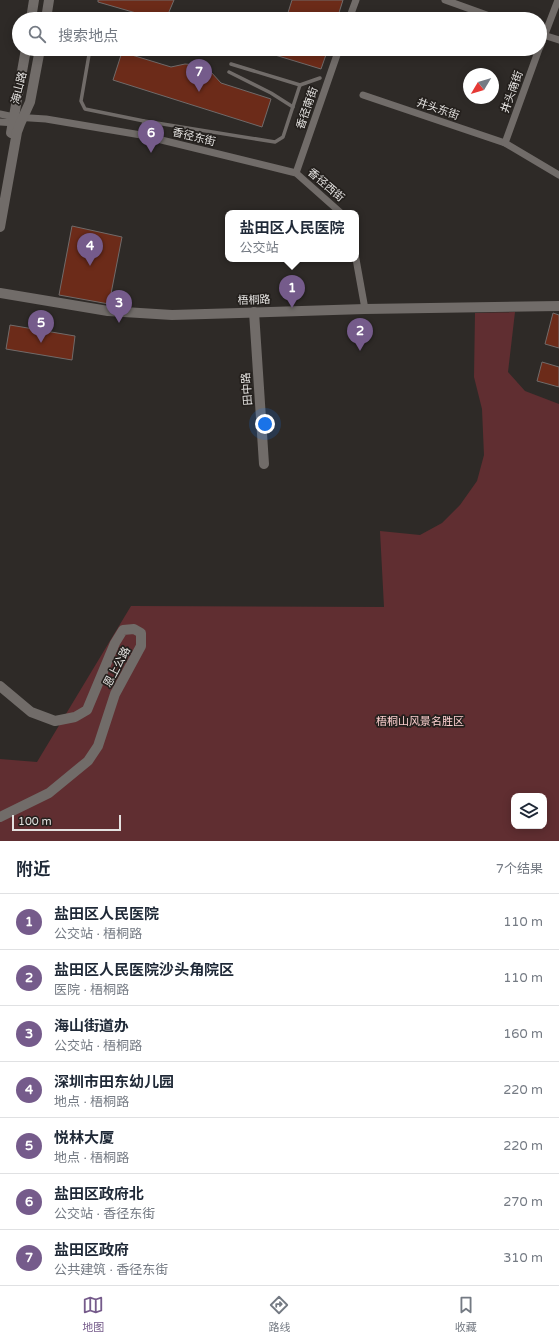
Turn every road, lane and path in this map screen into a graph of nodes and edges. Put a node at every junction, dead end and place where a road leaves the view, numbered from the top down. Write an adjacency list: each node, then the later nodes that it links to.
1 (34, 0): 6 (street)
2 (49, 0): 7 (street)
3 (356, 0): 8 (street)
4 (445, 0): 9 (street)
5 (558, 0): 10 (street, 井头南街)
6 (32, 12)
7 (47, 12)
8 (352, 12)
9 (478, 12)
10 (547, 24)
11 (547, 36): 12 (street)
12 (559, 40)
13 (25, 56): 25 (street, 海山路)
14 (39, 56): 25 (street, 海山路)
15 (89, 56): 26 (lane)
16 (337, 56): 30 (street, 香径南街)
17 (537, 56): 29 (street, 井头南街)
18 (231, 64): 21 (lane)
19 (229, 72): 23 (lane)
20 (320, 78): 21 (lane)
21 (300, 85): 23 (lane)
22 (363, 95): 29 (street, 井头东街)
23 (293, 106): 26 (lane)
24 (0, 114): 25 (street)
25 (17, 120): 27 (street); 28 (street, 香径东街); 32 (street, 海山路); 34 (street, 海山路)
26 (144, 120): 28 (lane)
27 (0, 122)
28 (141, 135): 30 (street, 香径东街)
29 (505, 144): 31 (street, 井头东街)
30 (296, 174): 33 (street, 香径西街)
31 (559, 175)
32 (0, 192)
33 (338, 210)
34 (0, 226)
35 (357, 262): 38 (street)
36 (0, 293): 39 (street, 梧桐路)
37 (559, 306): 38 (street, 梧桐路)
38 (365, 309): 39 (street, 梧桐路)
39 (254, 312): 40 (street, 田中路)
40 (264, 464)
41 (0, 686): 42 (street, 恩上公路)
42 (0, 817)

